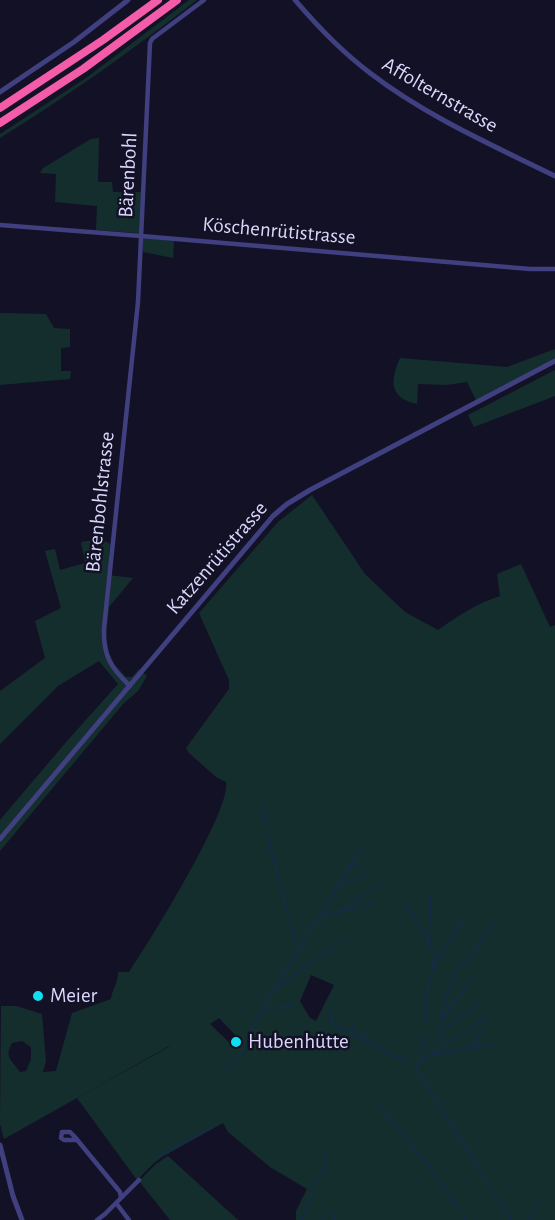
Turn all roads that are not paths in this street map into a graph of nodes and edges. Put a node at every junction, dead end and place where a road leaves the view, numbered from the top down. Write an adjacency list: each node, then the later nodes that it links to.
1 (128, 0): 6 (street)
2 (158, 0): 7 (highway)
3 (177, 0): 8 (highway)
4 (204, 0): 11 (street, Bärenbohl)
5 (295, 0): 9 (street, Affolternstrasse)
6 (0, 92)
7 (0, 108)
8 (0, 123)
9 (555, 177)
10 (0, 225): 11 (street, Köschenrütistrasse)
11 (141, 236): 12 (street, Köschenrütistrasse); 13 (street, Bärenbohl)
12 (555, 269)
13 (137, 313): 15 (street, Bärenbohlstrasse)
14 (555, 362): 15 (street, Katzenrütistrasse)
15 (130, 686): 16 (street, Katzenrütistrasse)
16 (0, 839)
17 (77, 1140): 20 (street)
18 (0, 1145): 22 (street)
19 (139, 1180): 20 (street)
20 (121, 1198): 21 (street)
21 (116, 1203): 23 (street); 24 (street)
22 (22, 1220)
23 (97, 1220)
24 (129, 1220)

